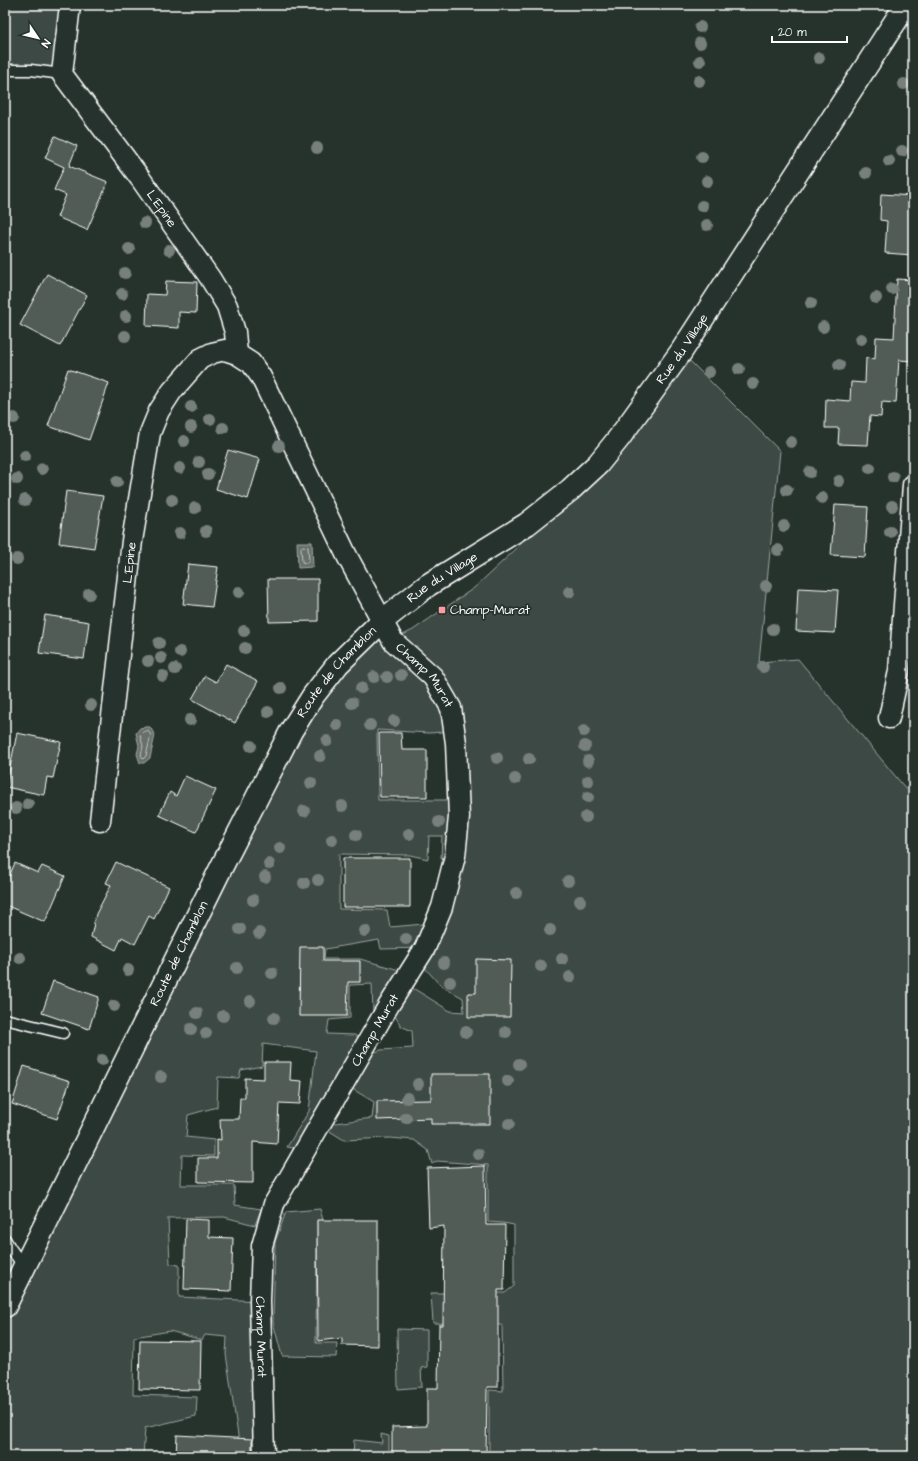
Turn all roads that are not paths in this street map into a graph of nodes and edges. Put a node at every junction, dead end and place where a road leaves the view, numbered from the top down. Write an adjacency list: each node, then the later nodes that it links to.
1 (70, 5): 4 (street)
2 (906, 5): 7 (street, Rue du Village)
3 (5, 70): 4 (lane)
4 (62, 74): 5 (street, L'Epine)
5 (237, 354): 7 (street, L'Epine); 9 (street, L'Epine)
6 (913, 485): 8 (street)
7 (382, 621): 13 (street, Route de Chamblon); 15 (street, Champ Murat)
8 (889, 718)
9 (100, 821)
10 (5, 1019): 11 (lane)
11 (63, 1033)
12 (5, 1238): 13 (lane)
13 (24, 1267): 14 (street, Route de Chamblon)
14 (5, 1306)
15 (264, 1456)

